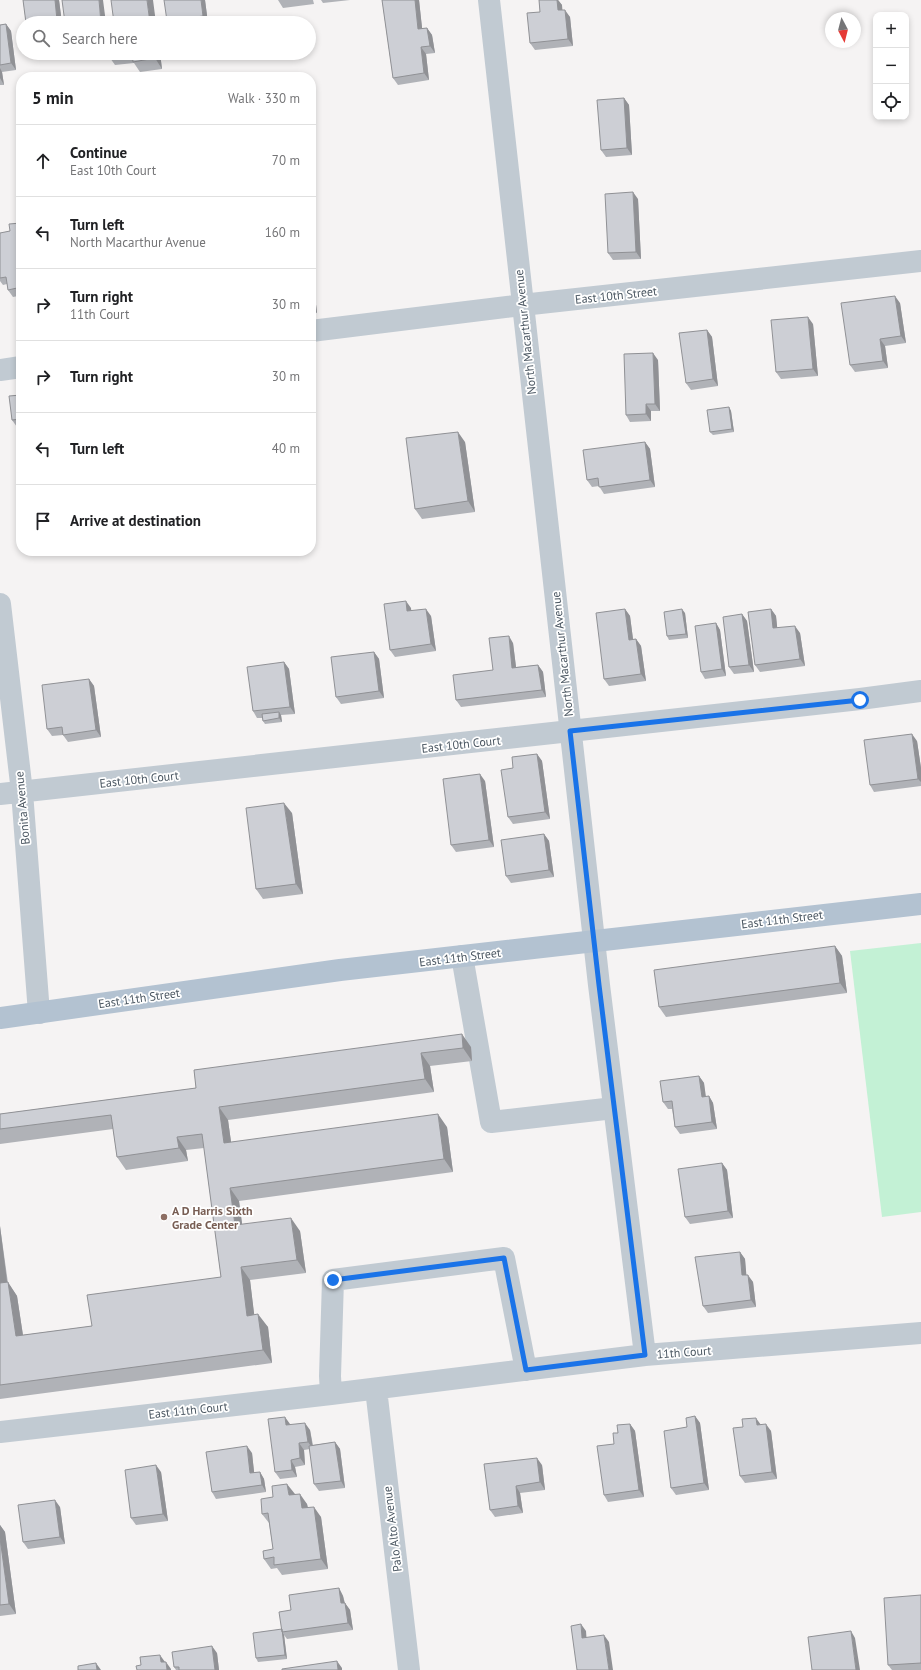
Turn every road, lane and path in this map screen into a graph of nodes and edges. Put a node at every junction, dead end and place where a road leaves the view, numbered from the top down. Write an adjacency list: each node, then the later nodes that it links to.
1 (489, 0): 3 (street, North Macarthur Avenue)
2 (921, 260): 3 (street, East 10th Street)
3 (522, 305): 4 (street, East 10th Street); 9 (street, North Macarthur Avenue)
4 (316, 330)
5 (16, 368): 6 (street)
6 (0, 370)
7 (0, 604): 10 (street, Bonita Avenue)
8 (921, 691): 9 (street, East 10th Court)
9 (570, 731): 10 (street, East 10th Court); 13 (street, North Macarthur Avenue)
10 (22, 792): 11 (street, East 10th Court); 15 (street, Bonita Avenue)
11 (0, 794)
12 (921, 904): 13 (main road, East 11th Street)
13 (595, 941): 14 (main road, East 11th Street); 17 (street, North Macarthur Avenue)
14 (462, 956): 15 (main road, East 11th Street); 17 (street)
15 (38, 1013): 16 (main road, East 11th Street)
16 (0, 1018)
17 (614, 1108): 19 (street, North Macarthur Avenue)
18 (921, 1333): 19 (street, 11th Court)
19 (645, 1355): 20 (street, 11th Court)
20 (526, 1370): 21 (street, 11th Court); 22 (street)
21 (376, 1388): 22 (street, East 11th Court); 24 (street, Palo Alto Avenue)
22 (331, 1394): 23 (street, East 11th Court)
23 (0, 1432)
24 (409, 1670)

